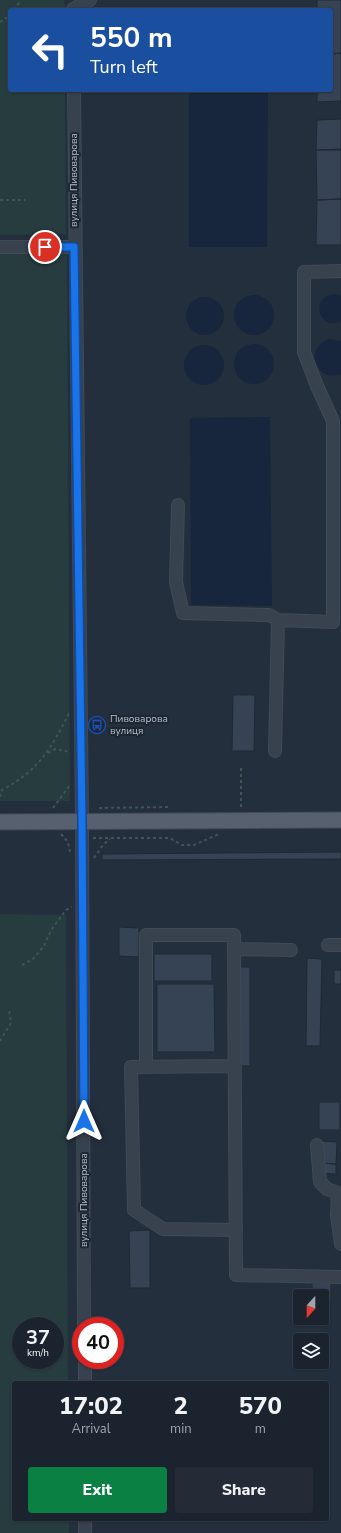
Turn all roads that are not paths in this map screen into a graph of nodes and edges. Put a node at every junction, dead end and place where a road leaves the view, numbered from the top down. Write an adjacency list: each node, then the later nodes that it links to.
1 (90, 0): 2 (street)
2 (73, 6)
3 (74, 92): 5 (street, вулиця Пивоварова)
4 (0, 247): 5 (street)
5 (74, 247): 13 (street, вулиця Пивоварова)
6 (341, 271): 9 (street)
7 (178, 505): 8 (street)
8 (278, 620): 9 (street); 10 (street)
9 (337, 622)
10 (275, 750)
11 (341, 820): 13 (main road)
12 (0, 822): 13 (main road)
13 (82, 822): 25 (street, вулиця Пивоварова)
14 (328, 945): 15 (street)
15 (341, 945)
16 (234, 949): 17 (street); 18 (street); 19 (street)
17 (291, 950)
18 (234, 1066): 19 (street); 22 (street)
19 (146, 1067): 22 (street)
20 (317, 1145): 21 (street)
21 (339, 1193): 23 (street)
22 (236, 1230): 24 (street)
23 (341, 1244)
24 (341, 1277)
25 (84, 1317)
26 (85, 1369): 27 (street)
27 (85, 1381)
28 (85, 1521): 29 (street)
29 (86, 1533)

